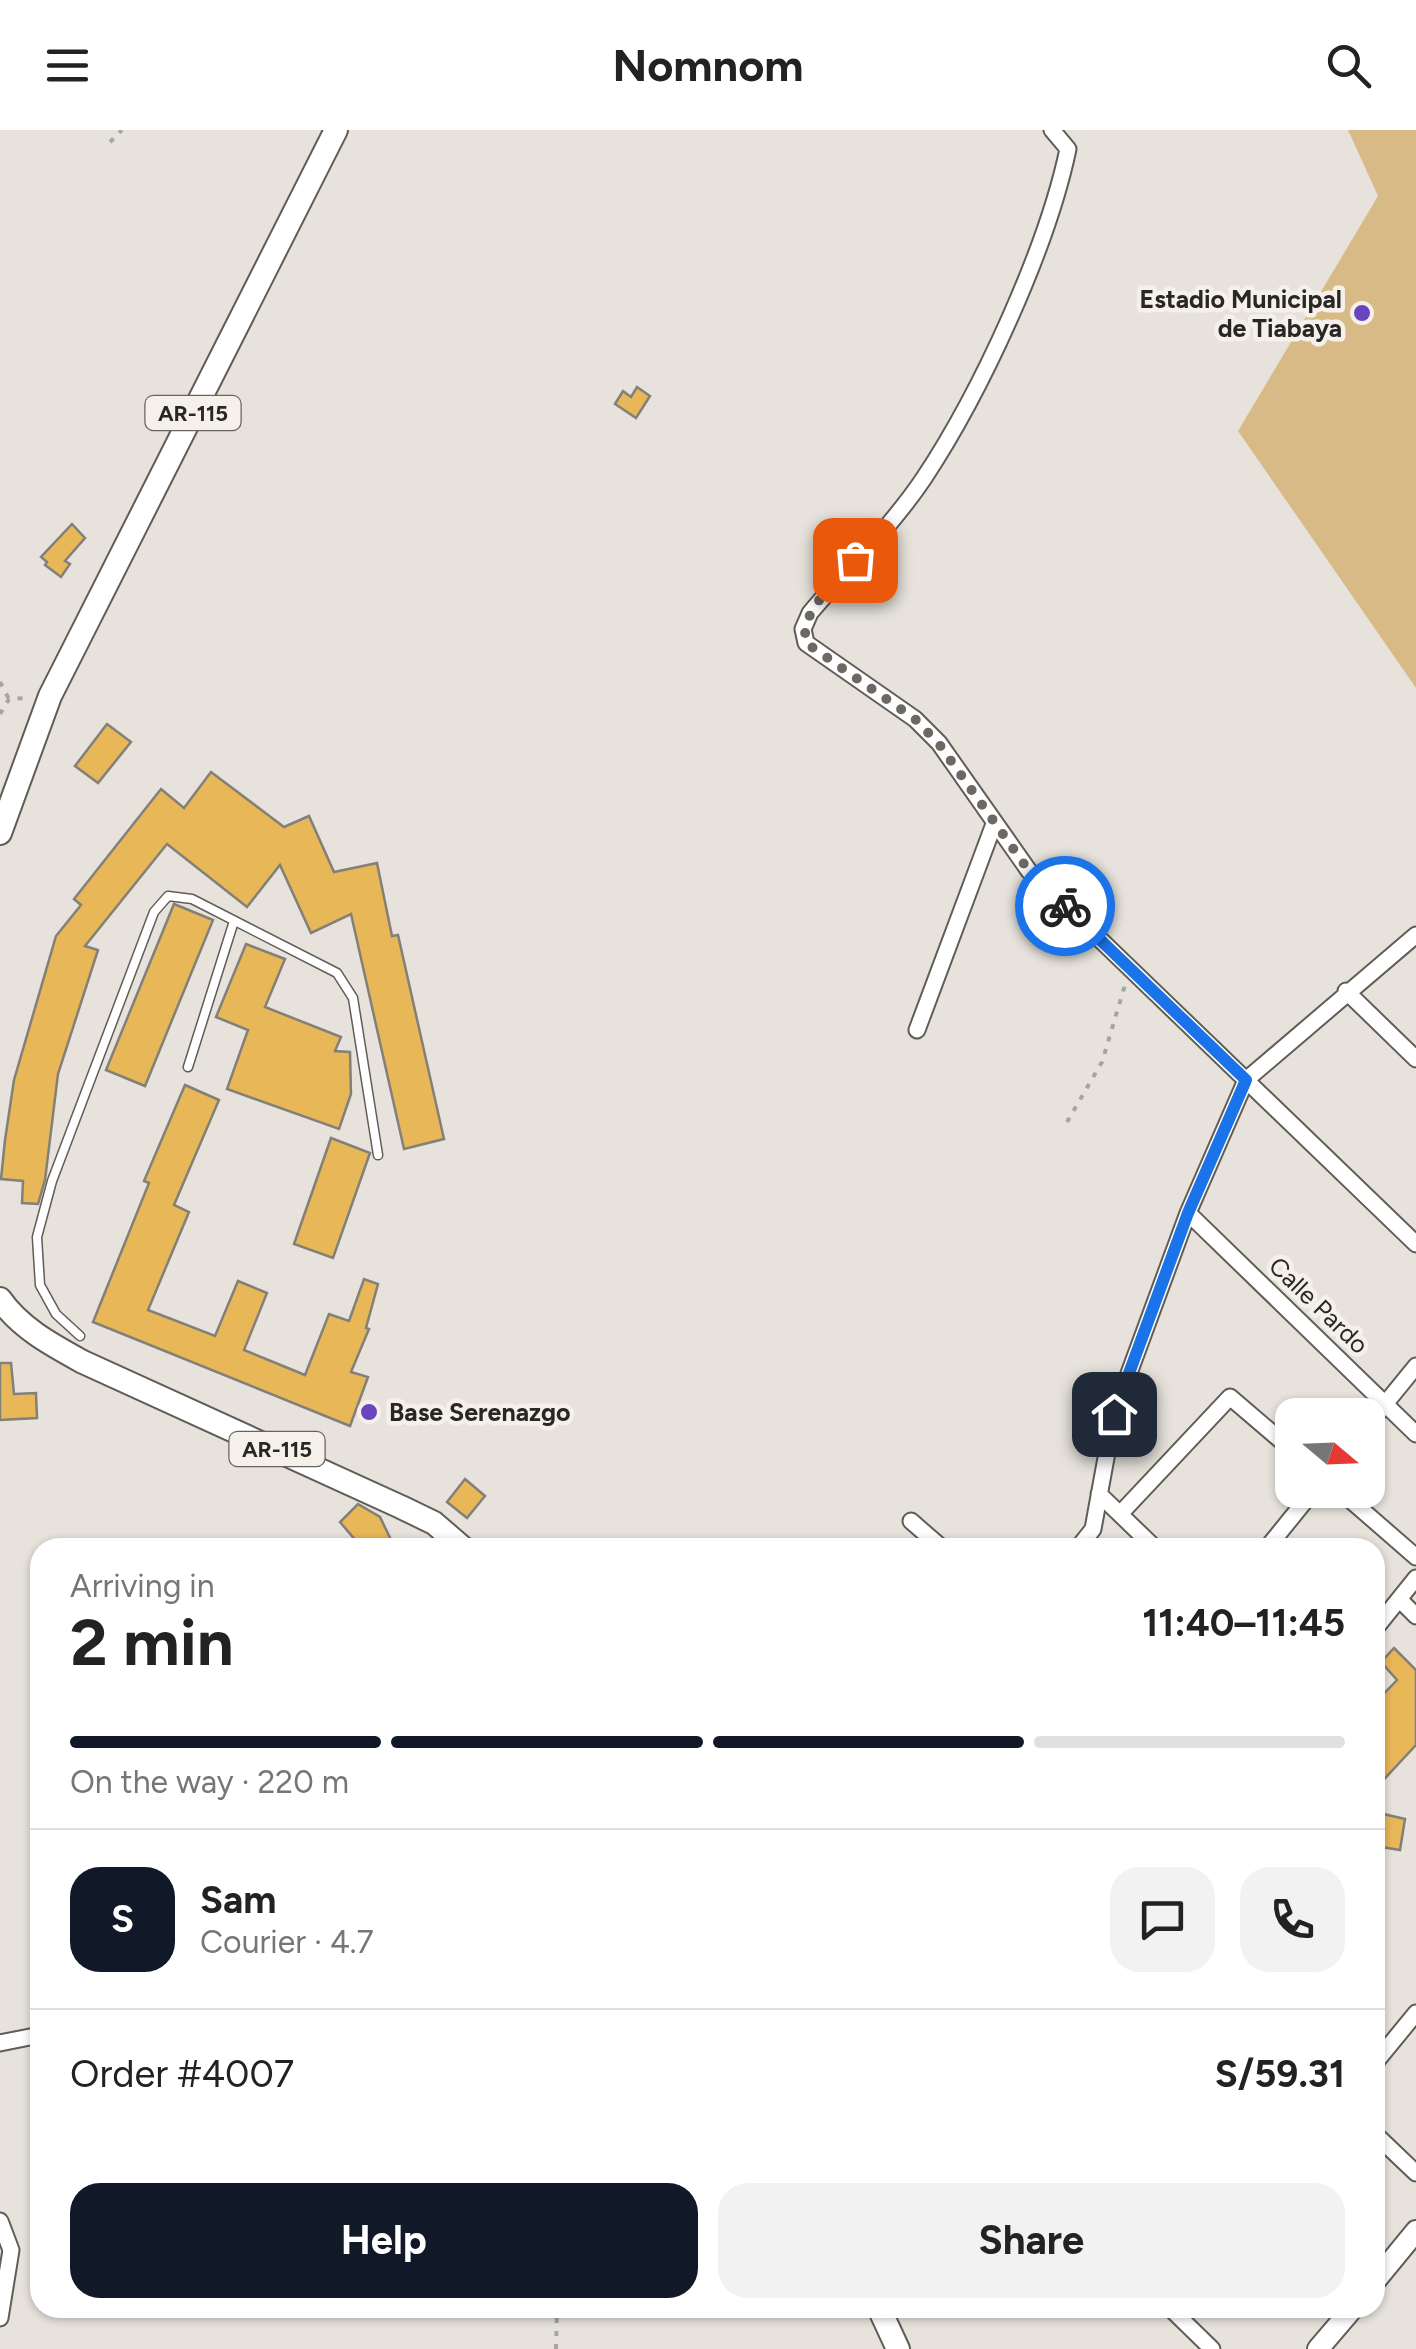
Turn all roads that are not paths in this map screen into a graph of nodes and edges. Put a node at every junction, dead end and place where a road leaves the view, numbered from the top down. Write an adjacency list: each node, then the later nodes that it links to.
1 (336, 130): 4 (main road, AR-115)
2 (1052, 130): 3 (street)
3 (994, 824): 8 (street); 11 (street)
4 (0, 833)
5 (234, 921): 10 (lane); 12 (lane); 16 (lane)
6 (1416, 934): 7 (street)
7 (1346, 991): 9 (street); 11 (street)
8 (917, 1030)
9 (1416, 1059)
10 (188, 1067)
11 (1246, 1080): 13 (street); 14 (street)
12 (378, 1155)
13 (1188, 1213): 18 (street, Calle Pardo); 22 (street)
14 (1416, 1244)
15 (0, 1299): 27 (main road, AR-115)
16 (80, 1336)
17 (1416, 1366): 19 (street)
18 (1379, 1398)
19 (1385, 1404): 20 (street, Calle Pardo)
20 (1416, 1434)
21 (1275, 1435): 25 (street)
22 (1099, 1494): 25 (street); 29 (street)
23 (1299, 1508): 31 (street)
24 (1360, 1508): 32 (street)
25 (1120, 1514): 30 (street)
26 (911, 1521): 28 (street)
27 (451, 1538)
28 (931, 1538)
29 (1085, 1538)
30 (1145, 1538)
31 (1275, 1538)
32 (1416, 1556)
33 (1416, 1578): 34 (street)
34 (1399, 1599): 35 (street); 36 (street)
35 (1385, 1616)
36 (1416, 1616)
37 (1416, 2013): 40 (street)
38 (30, 2037): 39 (street)
39 (0, 2043)
40 (1385, 2051)
41 (1385, 2144): 42 (street)
42 (1416, 2173)
43 (0, 2221): 46 (street)
44 (1416, 2231): 45 (main road)
45 (1385, 2269)
46 (0, 2318)
47 (884, 2318): 50 (main road)
48 (1183, 2318): 51 (street)
49 (1344, 2318): 52 (main road)
50 (898, 2349)
51 (1212, 2349)
52 (1318, 2349)

